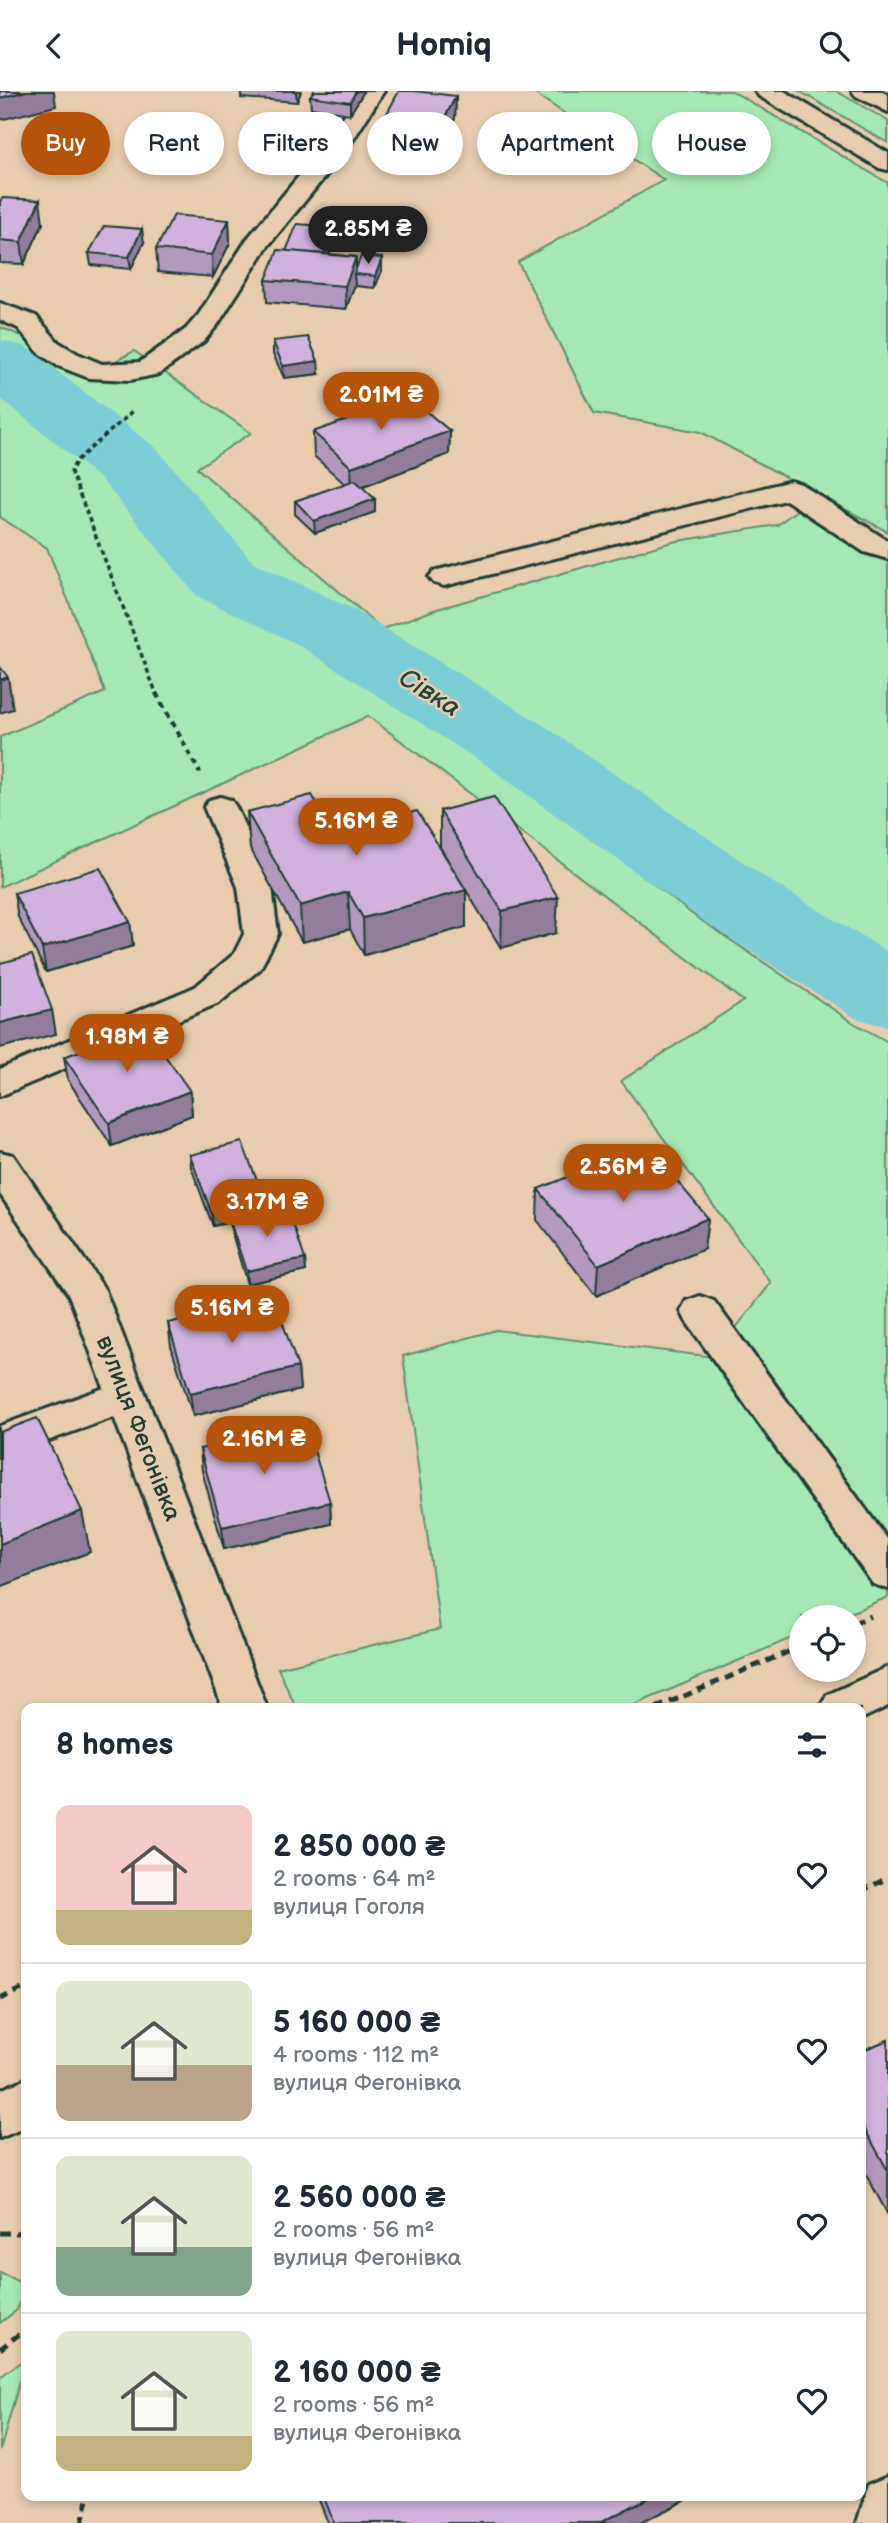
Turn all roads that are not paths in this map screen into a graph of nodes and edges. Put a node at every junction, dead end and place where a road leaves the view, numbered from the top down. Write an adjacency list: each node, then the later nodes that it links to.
1 (372, 91): 6 (street)
2 (767, 91): 5 (street)
3 (864, 91): 4 (street)
4 (888, 105)
5 (888, 163)
6 (0, 311)
7 (888, 550): 8 (street)
8 (444, 577)
9 (220, 807): 10 (street)
10 (0, 1083)
11 (0, 1165): 13 (street, вулиця Фегонівка)
12 (701, 1311): 15 (street)
13 (127, 1396): 14 (street); 17 (street, вулиця Фегонівка)
14 (0, 1442)
15 (888, 1572)
16 (888, 1686): 18 (street)
17 (243, 1703)
18 (852, 1703)
19 (21, 2104): 20 (street)
20 (0, 2115)
21 (888, 2503): 22 (street)
22 (884, 2523)

